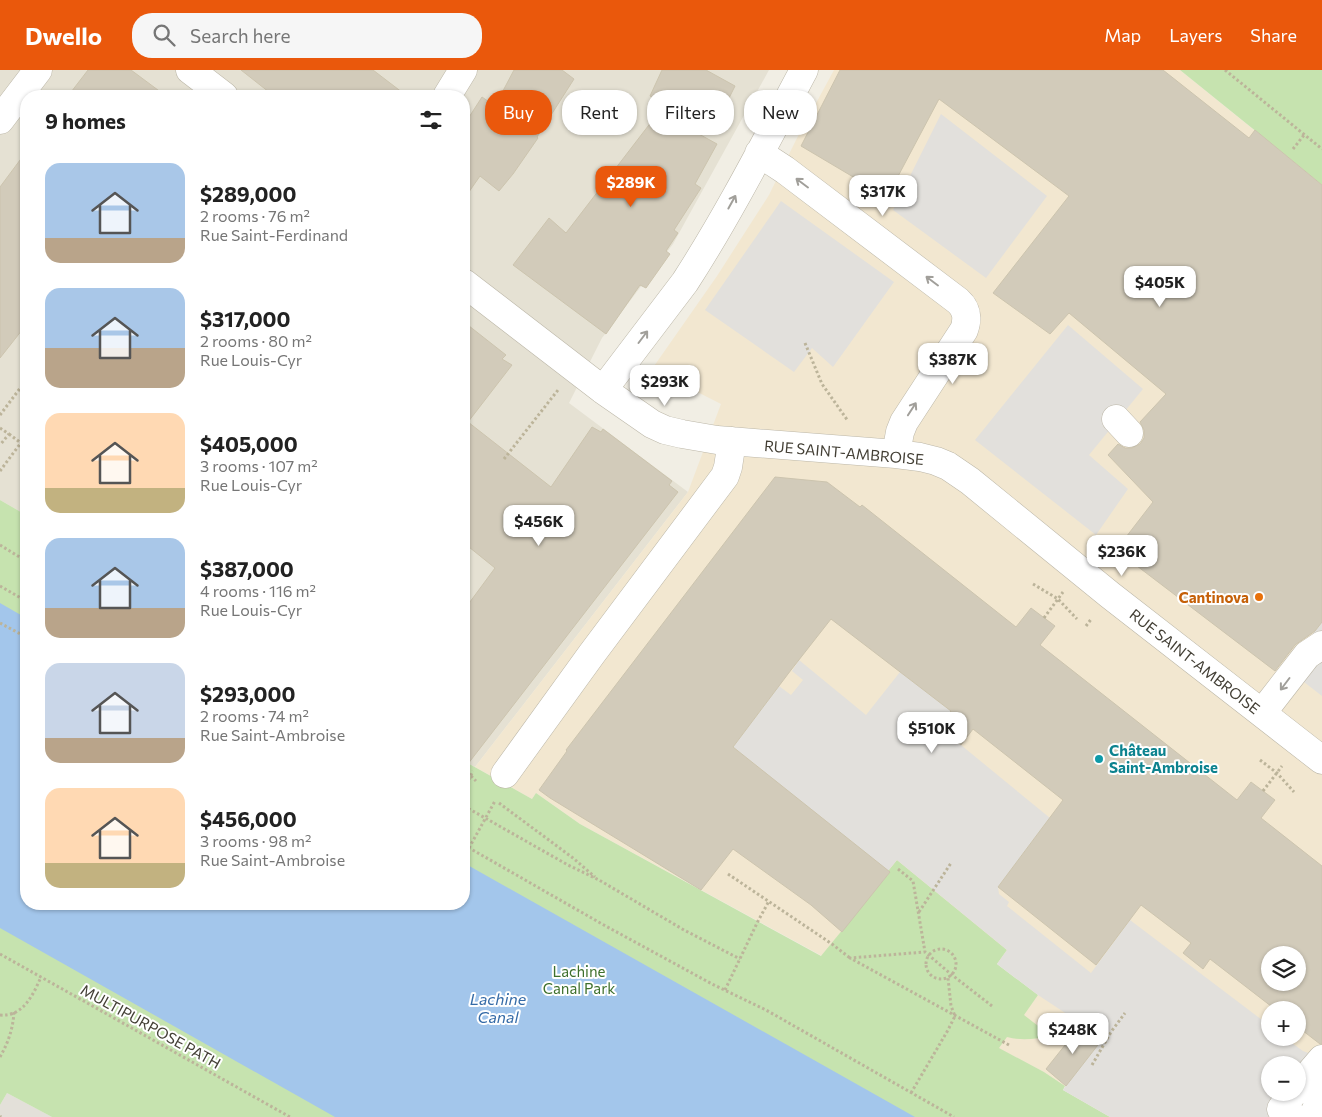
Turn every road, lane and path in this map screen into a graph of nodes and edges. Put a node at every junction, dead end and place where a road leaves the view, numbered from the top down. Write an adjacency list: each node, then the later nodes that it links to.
1 (38, 70): 6 (street)
2 (190, 70): 7 (street)
3 (463, 70): 8 (street)
4 (804, 70): 14 (street)
5 (1225, 70): 11 (path)
6 (23, 90)
7 (216, 90)
8 (450, 90)
9 (20, 94): 10 (street)
10 (0, 120)
11 (1304, 135): 12 (path); 13 (path)
12 (1293, 149)
13 (1322, 149)
14 (759, 153): 18 (street, one-way to 14); 28 (street, one-way to 14)
15 (470, 288): 18 (street, RUE SAINT-AMBROISE)
16 (805, 343): 21 (path)
17 (20, 388): 20 (path)
18 (603, 390): 24 (street, RUE SAINT-AMBROISE)
19 (554, 396): 29 (path)
20 (0, 415)
21 (848, 422)
22 (0, 428): 23 (path)
23 (9, 434): 25 (path); 27 (path)
24 (732, 441): 28 (street, RUE SAINT-AMBROISE); 52 (street)
25 (20, 442)
26 (20, 444): 30 (path)
27 (0, 445)
28 (896, 454): 46 (street, RUE SAINT-AMBROISE)
29 (504, 458)
30 (0, 471)
31 (0, 546): 32 (path)
32 (20, 558)
33 (1033, 584): 37 (path)
34 (0, 586): 36 (path)
35 (1064, 592): 37 (path)
36 (20, 598)
37 (1058, 599): 39 (path); 40 (path)
38 (1093, 616): 42 (path)
39 (1044, 618)
40 (1077, 619)
41 (0, 623): 43 (path)
42 (1086, 626)
43 (20, 634)
44 (1322, 645): 46 (street, one-way to 46)
45 (1322, 667): 46 (street)
46 (1270, 719): 48 (street, RUE SAINT-AMBROISE)
47 (1260, 760): 51 (path)
48 (1322, 760)
49 (1284, 764): 51 (path)
50 (473, 771): 53 (path)
51 (1277, 773): 54 (path); 55 (path)
52 (505, 774)
53 (470, 777)
54 (1263, 791)
55 (1294, 792)
56 (496, 800): 58 (path)
57 (470, 809): 58 (path)
58 (486, 818): 60 (path); 65 (path)
59 (520, 819): 65 (path)
60 (470, 846)
61 (470, 849): 76 (path)
62 (951, 864): 67 (path)
63 (898, 869): 67 (path)
64 (728, 874): 66 (path)
65 (599, 880): 72 (path)
66 (769, 901): 71 (path); 72 (path)
67 (918, 912): 68 (path)
68 (925, 952): 70 (path); 71 (path)
69 (0, 954): 74 (path, MULTIPURPOSE PATH)
70 (930, 955): 73 (path); 73 (path); 75 (path)
71 (850, 958): 81 (path)
72 (740, 959): 76 (path)
73 (952, 975): 75 (path); 77 (path)
74 (41, 977): 78 (path); 89 (path, MULTIPURPOSE PATH)
75 (948, 978): 81 (path)
76 (725, 990): 88 (path)
77 (992, 1006)
78 (14, 1012): 80 (path); 83 (path)
79 (1125, 1013): 85 (path)
80 (0, 1015)
81 (954, 1016): 82 (path); 88 (path)
82 (1009, 1045)
83 (0, 1058)
84 (1322, 1058): 87 (street)
85 (1092, 1065)
86 (1322, 1068): 91 (street)
87 (1306, 1076)
88 (911, 1093): 90 (path)
89 (290, 1117)
90 (954, 1117)
91 (1313, 1117)

